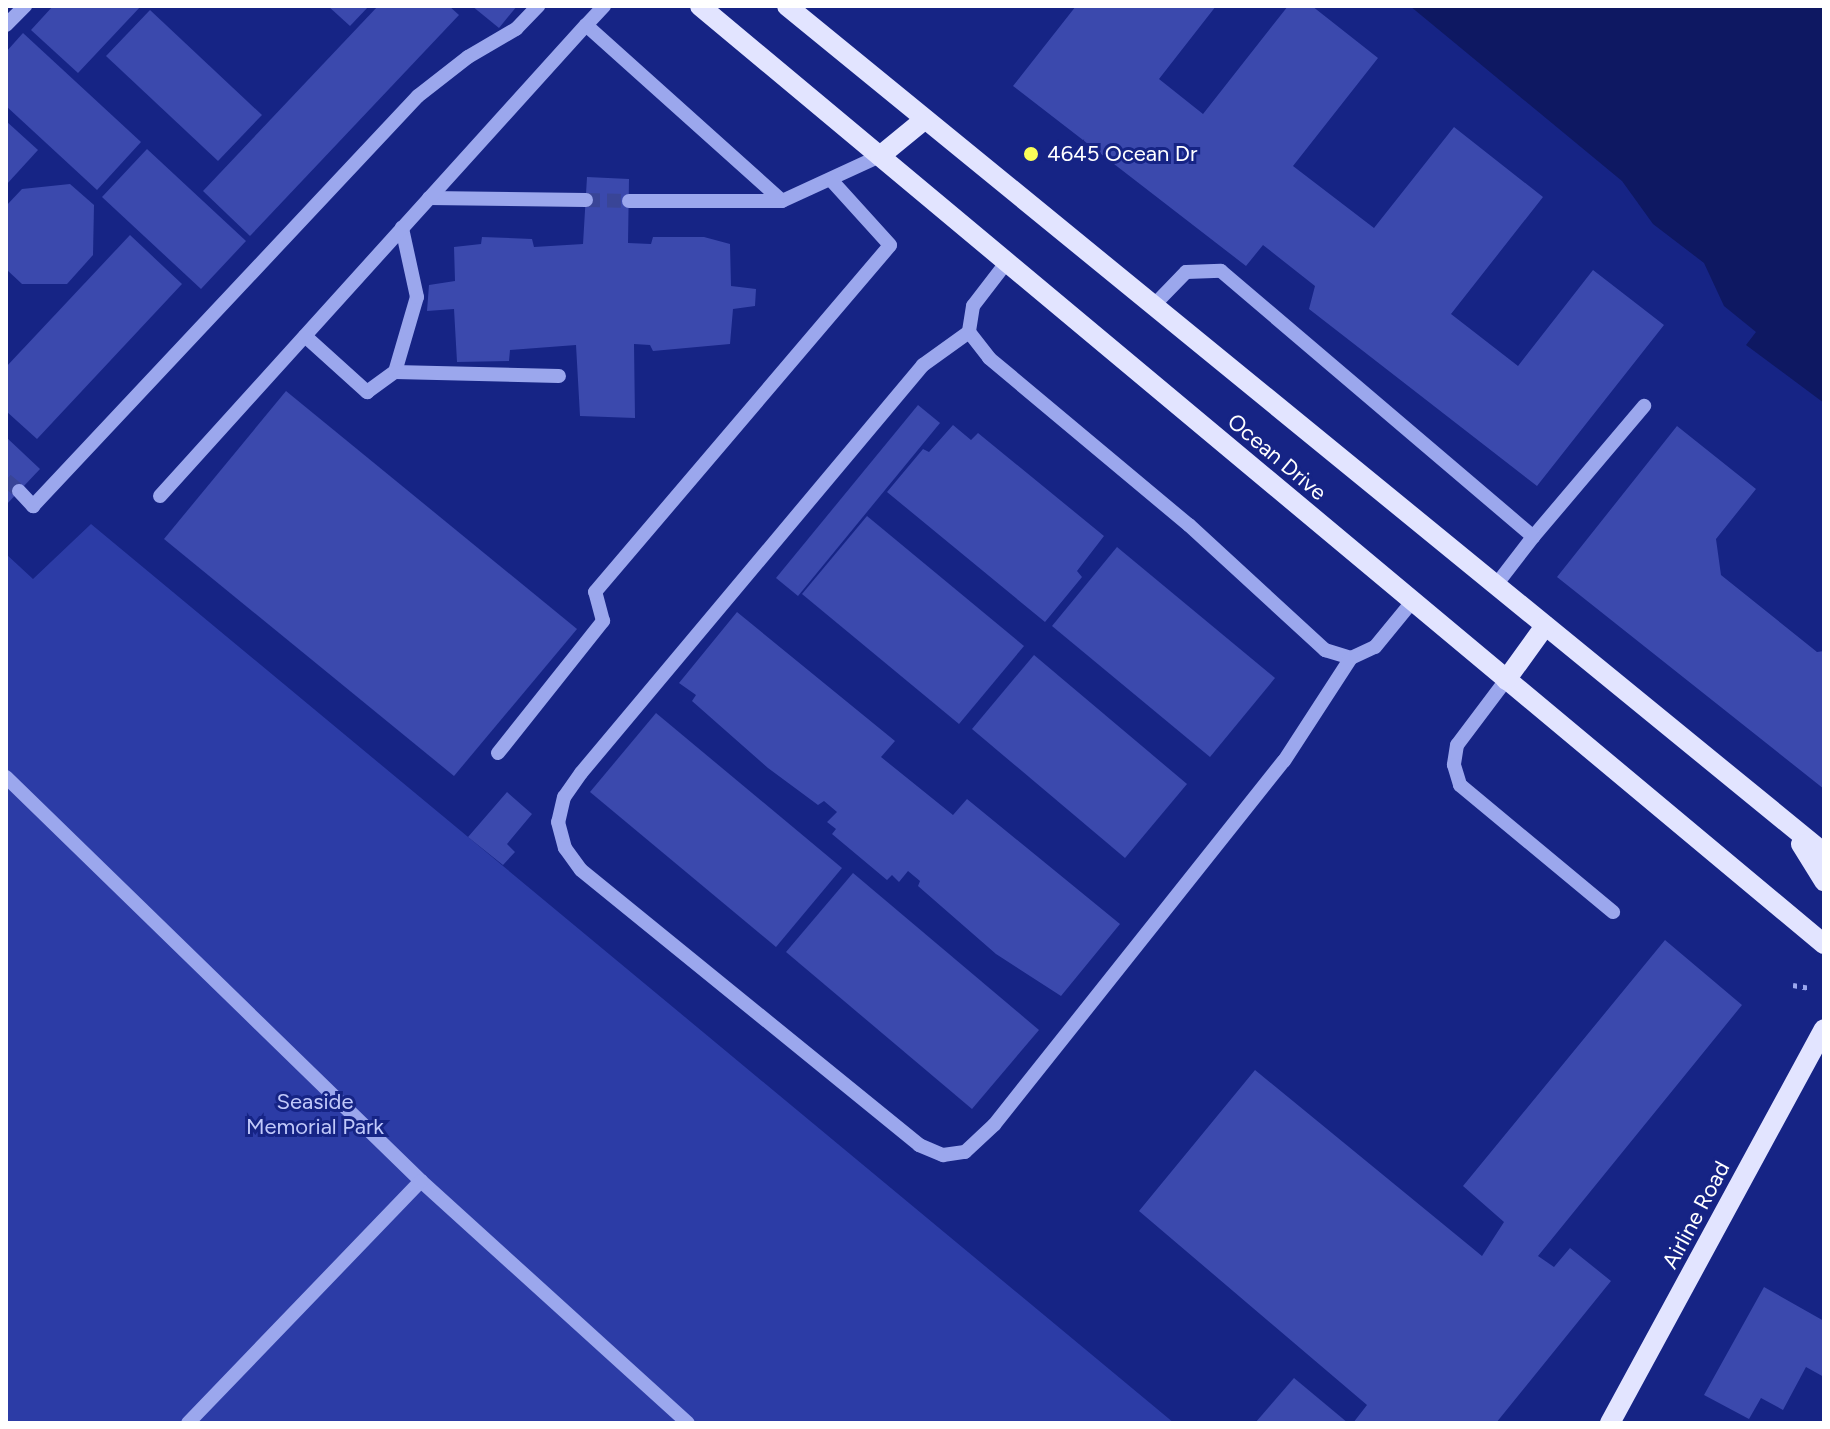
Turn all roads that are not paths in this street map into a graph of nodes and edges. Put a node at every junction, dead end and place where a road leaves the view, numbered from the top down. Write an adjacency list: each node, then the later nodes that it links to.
1 (25, 6): 6 (lane)
2 (538, 6): 23 (lane)
3 (604, 6): 7 (lane)
4 (700, 6): 9 (main road, Ocean Drive)
5 (792, 7): 8 (main road, Ocean Drive)
6 (6, 25)
7 (586, 25): 11 (lane); 14 (lane)
8 (925, 119): 9 (main road); 17 (main road, Ocean Drive)
9 (880, 156): 10 (lane); 16 (main road, Ocean Drive)
10 (832, 181): 14 (lane); 31 (lane)
11 (429, 198): 12 (lane); 15 (lane)
12 (586, 200)
13 (629, 201): 14 (lane)
14 (782, 201)
15 (402, 228): 19 (lane); 20 (lane)
16 (1006, 263): 18 (lane); 27 (main road, Ocean Drive)
17 (1156, 303): 25 (lane); 26 (main road, Ocean Drive)
18 (969, 332): 29 (lane); 29 (lane)
19 (305, 336): 20 (lane); 24 (lane)
20 (395, 372): 21 (lane)
21 (559, 376)
22 (1644, 406): 25 (lane)
23 (19, 491)
24 (160, 496)
25 (1533, 537): 26 (lane)
26 (1496, 585): 28 (main road, Ocean Drive)
27 (1412, 602): 29 (lane); 30 (main road, Ocean Drive)
28 (1545, 626): 30 (main road); 33 (main road, Ocean Drive)
29 (1351, 658)
30 (1506, 680): 36 (lane); 37 (main road, Ocean Drive)
31 (498, 753)
32 (6, 777): 39 (lane)
33 (1778, 816): 34 (main road, Ocean Drive); 35 (main road)
34 (1824, 853)
35 (1824, 881)
36 (1613, 912)
37 (1824, 944)
38 (1824, 1029): 42 (main road, Airline Road)
39 (421, 1181): 40 (lane); 41 (lane)
40 (188, 1423)
41 (688, 1423)
42 (1610, 1423)

